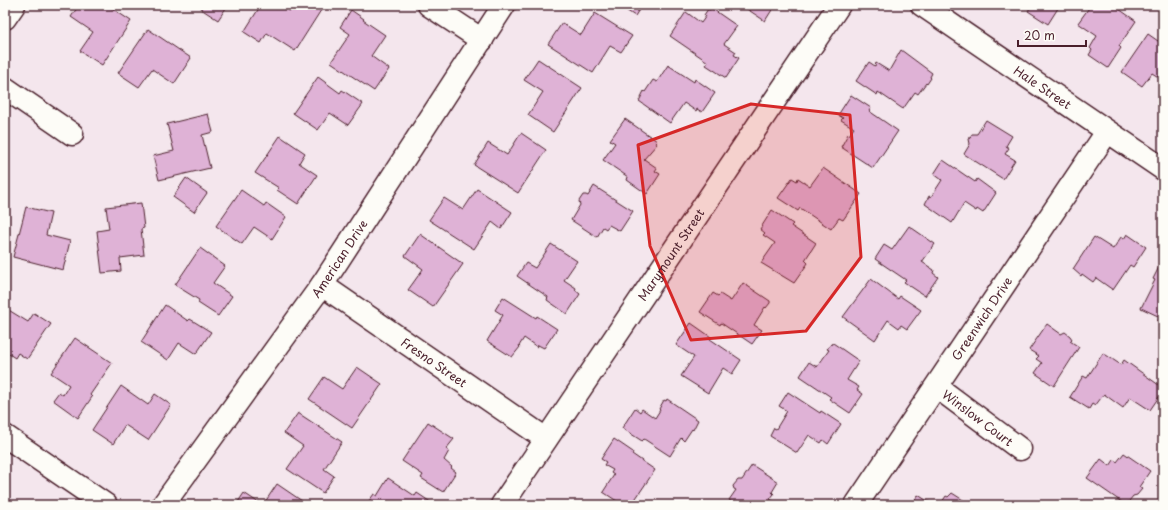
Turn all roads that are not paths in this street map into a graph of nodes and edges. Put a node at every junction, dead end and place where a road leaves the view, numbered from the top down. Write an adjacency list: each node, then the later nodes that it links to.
1 (14, 5): 6 (street)
2 (429, 5): 7 (street)
3 (504, 5): 7 (street, American Drive)
4 (839, 5): 15 (street, Marymount Street)
5 (922, 5): 9 (street, Hale Street)
6 (5, 18)
7 (482, 40): 12 (street, American Drive)
8 (5, 88): 10 (street)
9 (1108, 132): 11 (street, Hale Street); 13 (street, Greenwich Drive)
10 (72, 134)
11 (1163, 169)
12 (322, 285): 15 (street, Fresno Street); 18 (street, American Drive)
13 (936, 387): 16 (street, Winslow Court); 20 (street, Greenwich Drive)
14 (5, 436): 17 (street)
15 (546, 439): 19 (street, Marymount Street)
16 (1020, 449)
17 (106, 505)
18 (163, 505)
19 (502, 505)
20 (856, 505)

